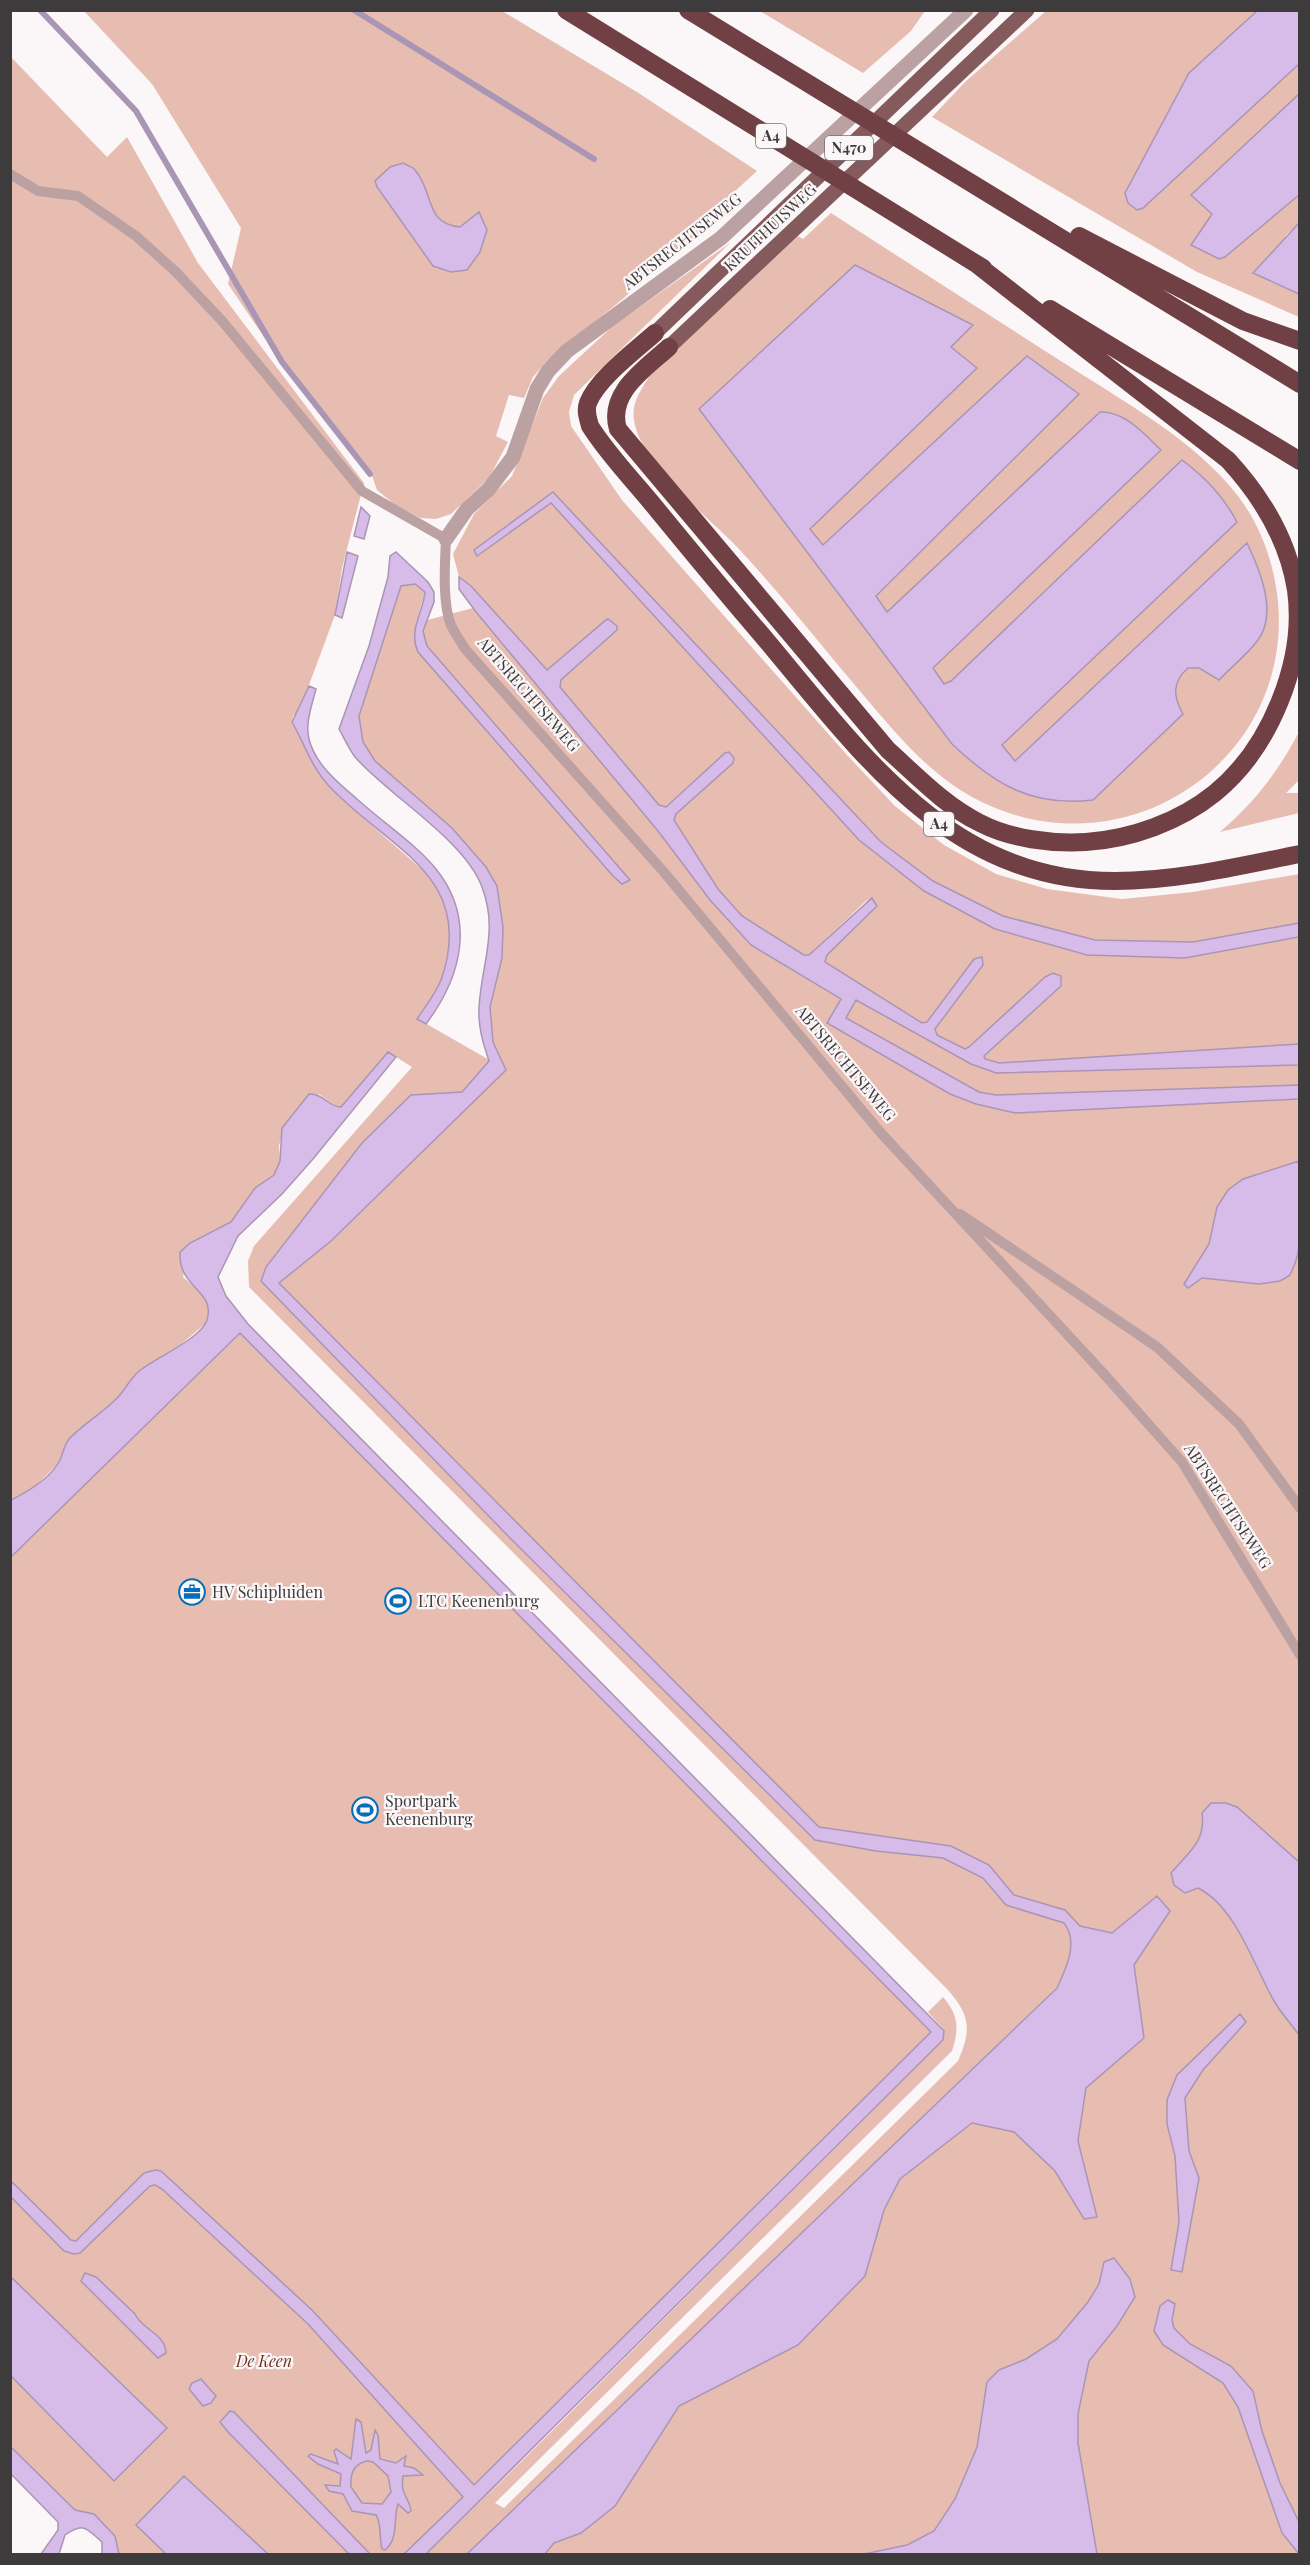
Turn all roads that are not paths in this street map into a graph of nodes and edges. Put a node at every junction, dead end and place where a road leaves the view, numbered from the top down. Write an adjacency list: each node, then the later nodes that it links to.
1 (567, 10): 8 (highway, A4)
2 (688, 10): 6 (highway)
3 (966, 10): 14 (street, ABTSRECHTSEWEG)
4 (992, 10): 9 (main road, KRUITHUISWEG / N470)
5 (1027, 10): 11 (main road, KRUITHUISWEG / N470)
6 (944, 167): 10 (highway); 12 (highway)
7 (10, 174): 14 (lane)
8 (975, 263): 11 (highway, A4); 13 (highway, A4)
9 (655, 333): 15 (highway, A4)
10 (1299, 341)
11 (669, 347)
12 (1299, 384)
13 (1299, 461)
14 (446, 538): 16 (lane, ABTSRECHTSEWEG)
15 (1299, 854)
16 (943, 1202): 17 (lane, ABTSRECHTSEWEG); 18 (lane, ABTSRECHTSEWEG)
17 (1299, 1508)
18 (1299, 1655)

